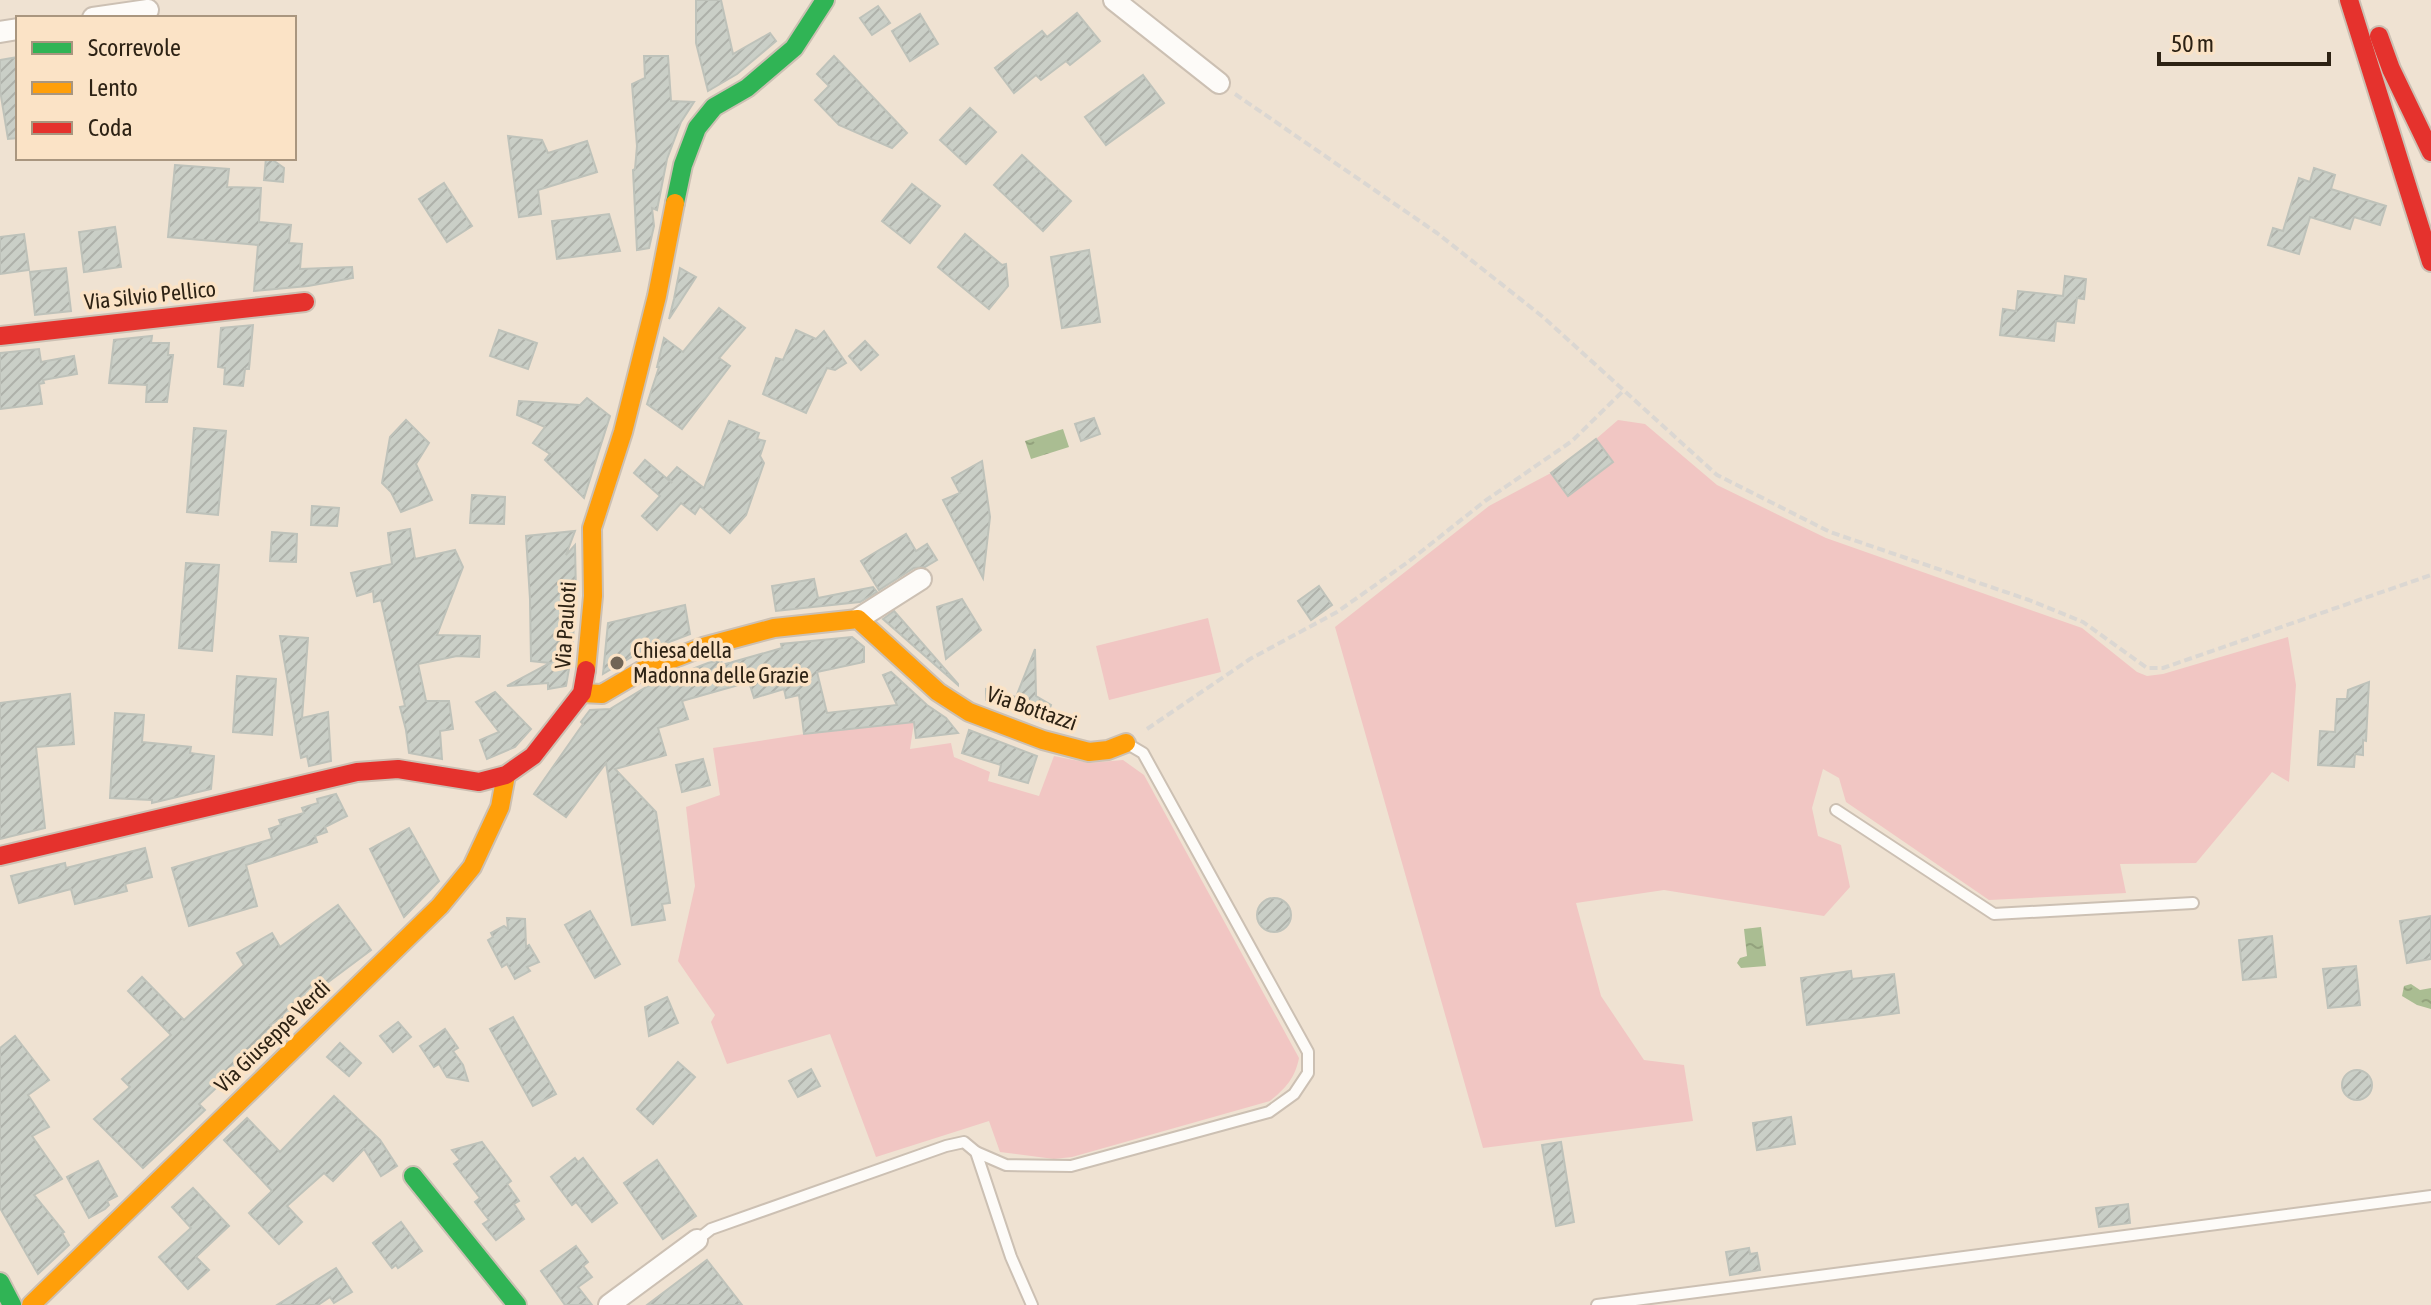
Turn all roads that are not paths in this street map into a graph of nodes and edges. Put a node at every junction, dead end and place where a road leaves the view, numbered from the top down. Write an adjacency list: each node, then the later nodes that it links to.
1 (825, 0): 14 (street, Via Pauloti)
2 (1114, 0): 7 (street)
3 (2349, 0): 9 (street)
4 (148, 10): 6 (street)
5 (2373, 15): 8 (street)
6 (107, 16)
7 (1219, 83)
8 (2431, 152)
9 (2431, 262)
10 (305, 302): 11 (street, Via Silvio Pellico)
11 (0, 336)
12 (921, 579): 13 (street)
13 (858, 619): 14 (street); 15 (street, Via Bottazzi)
14 (582, 693): 16 (street, Via Pauloti)
15 (1126, 743): 20 (lane)
16 (506, 775): 18 (street); 26 (street, Via Giuseppe Verdi)
17 (1836, 810): 19 (lane)
18 (0, 856)
19 (2193, 903)
20 (976, 1152): 23 (lane); 29 (lane)
21 (413, 1176): 27 (street)
22 (2431, 1196): 30 (lane)
23 (697, 1240): 28 (street)
24 (0, 1282): 25 (street)
25 (12, 1305)
26 (31, 1305)
27 (517, 1305)
28 (609, 1305)
29 (1032, 1305)
30 (1597, 1305)

